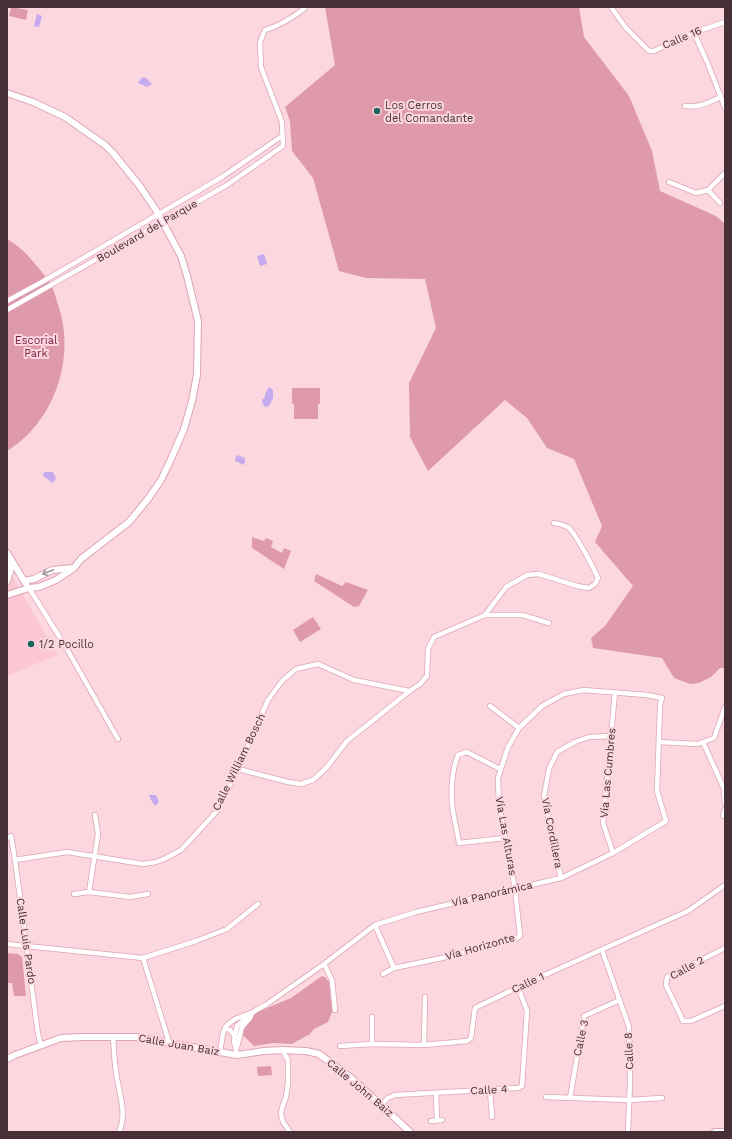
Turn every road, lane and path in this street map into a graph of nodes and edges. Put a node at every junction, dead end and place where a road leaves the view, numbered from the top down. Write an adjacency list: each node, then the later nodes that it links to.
1 (304, 7): 9 (street)
2 (611, 7): 4 (street, Calle 16)
3 (725, 22): 4 (street, Calle 16)
4 (694, 33): 6 (street)
5 (7, 94): 14 (street)
6 (721, 97): 7 (street); 8 (street)
7 (685, 106)
8 (725, 108)
9 (282, 136): 14 (street, Boulevard del Parque); 15 (street, Boulevard del Parque)
10 (725, 172): 12 (street)
11 (669, 182): 12 (street)
12 (708, 190): 13 (street)
13 (720, 203)
14 (159, 214): 15 (street); 16 (street, Boulevard del Parque)
15 (163, 222): 17 (street, Boulevard del Parque); 21 (street)
16 (7, 301)
17 (7, 310)
18 (554, 523): 26 (street)
19 (7, 553): 20 (street)
20 (11, 560): 22 (street); 23 (street)
21 (74, 568): 23 (street, one-way to 23); 24 (street)
22 (7, 581)
23 (24, 581): 24 (street)
24 (29, 588): 25 (street); 34 (street)
25 (7, 595)
26 (484, 615): 27 (street); 28 (street)
27 (549, 623)
28 (409, 691): 37 (street); 37 (street, Calle William Bosch)
29 (615, 692): 32 (street, Vía Las Alturas); 33 (street, Vía Las Cumbres); 35 (street, Vía Las Alturas)
30 (490, 706): 32 (street)
31 (725, 707): 36 (street)
32 (518, 728): 38 (street, Vía Las Alturas)
33 (611, 736): 45 (street, Vía Las Cumbres); 48 (street, Vía Cordillera)
34 (118, 739)
35 (659, 742): 36 (street); 45 (street, Vía Panorámica)
36 (703, 742): 39 (street)
37 (238, 769): 46 (street, Calle William Bosch)
38 (500, 769): 44 (street, Vía Las Alturas); 44 (street)
39 (725, 804)
40 (725, 809): 42 (street)
41 (96, 815): 46 (street)
42 (723, 816)
43 (9, 837): 47 (street, Calle Luis Pardo)
44 (505, 838): 50 (street, Vía Las Alturas)
45 (613, 853): 48 (street, Vía Panorámica)
46 (95, 856): 47 (street, Calle William Bosch); 51 (street)
47 (15, 860): 57 (street, Calle Luis Pardo)
48 (561, 878): 50 (street, Vía Panorámica)
49 (725, 885): 59 (street, Calle 1)
50 (515, 889): 55 (street, Vía Panorámica); 62 (street, Vía Horizonte)
51 (89, 892): 52 (street); 53 (street)
52 (74, 894)
53 (148, 894)
54 (258, 904): 60 (street)
55 (375, 925): 61 (street, Vía Panorámica); 62 (street)
56 (7, 944): 57 (street)
57 (27, 946): 60 (street); 76 (street, Calle Luis Pardo)
58 (725, 948): 67 (street, Calle 2)
59 (602, 950): 64 (street, Calle 1); 66 (street, Calle 8)
60 (143, 958): 74 (street)
61 (324, 964): 68 (street); 69 (street, Vía Panorámica)
62 (394, 968): 63 (street, Vía Horizonte)
63 (383, 974)
64 (518, 987): 77 (street, Calle 1); 83 (street, Calle 4)
65 (425, 998): 77 (street)
66 (620, 1000): 86 (street, Calle 3); 88 (street, Calle 8)
67 (725, 1006)
68 (335, 1010)
69 (253, 1012): 71 (street, Vía Panorámica); 72 (street, Vía Panorámica); 81 (street, Vía Panorámica)
70 (372, 1017): 75 (street)
71 (225, 1028): 72 (street); 80 (street)
72 (235, 1036): 81 (street)
73 (113, 1037): 74 (street, Calle Juan Baiz); 76 (street, Calle Juan Baiz); 92 (street)
74 (169, 1042): 80 (street, Calle Juan Baiz)
75 (372, 1044): 77 (street, Calle 1); 78 (street, Calle 1)
76 (41, 1045): 82 (street, Calle Juan Baiz)
77 (424, 1045)
78 (340, 1046)
79 (282, 1050): 81 (street, Calle Juan Baiz); 89 (street, Calle John Baiz); 93 (street)
80 (220, 1052): 81 (street, Calle Juan Baiz)
81 (237, 1052)
82 (7, 1059)
83 (490, 1090): 84 (street, Calle 4); 90 (street)
84 (436, 1093): 89 (street, Calle 4); 91 (street)
85 (546, 1097): 86 (street)
86 (570, 1098): 88 (street)
87 (662, 1098): 88 (street)
88 (629, 1100): 95 (street, Calle 8)
89 (381, 1105): 94 (street, Calle John Baiz)
90 (492, 1117)
91 (431, 1121)
92 (119, 1132)
93 (290, 1132)
94 (410, 1132)
95 (628, 1132)
96 (715, 1132): 97 (street)
97 (725, 1132)

